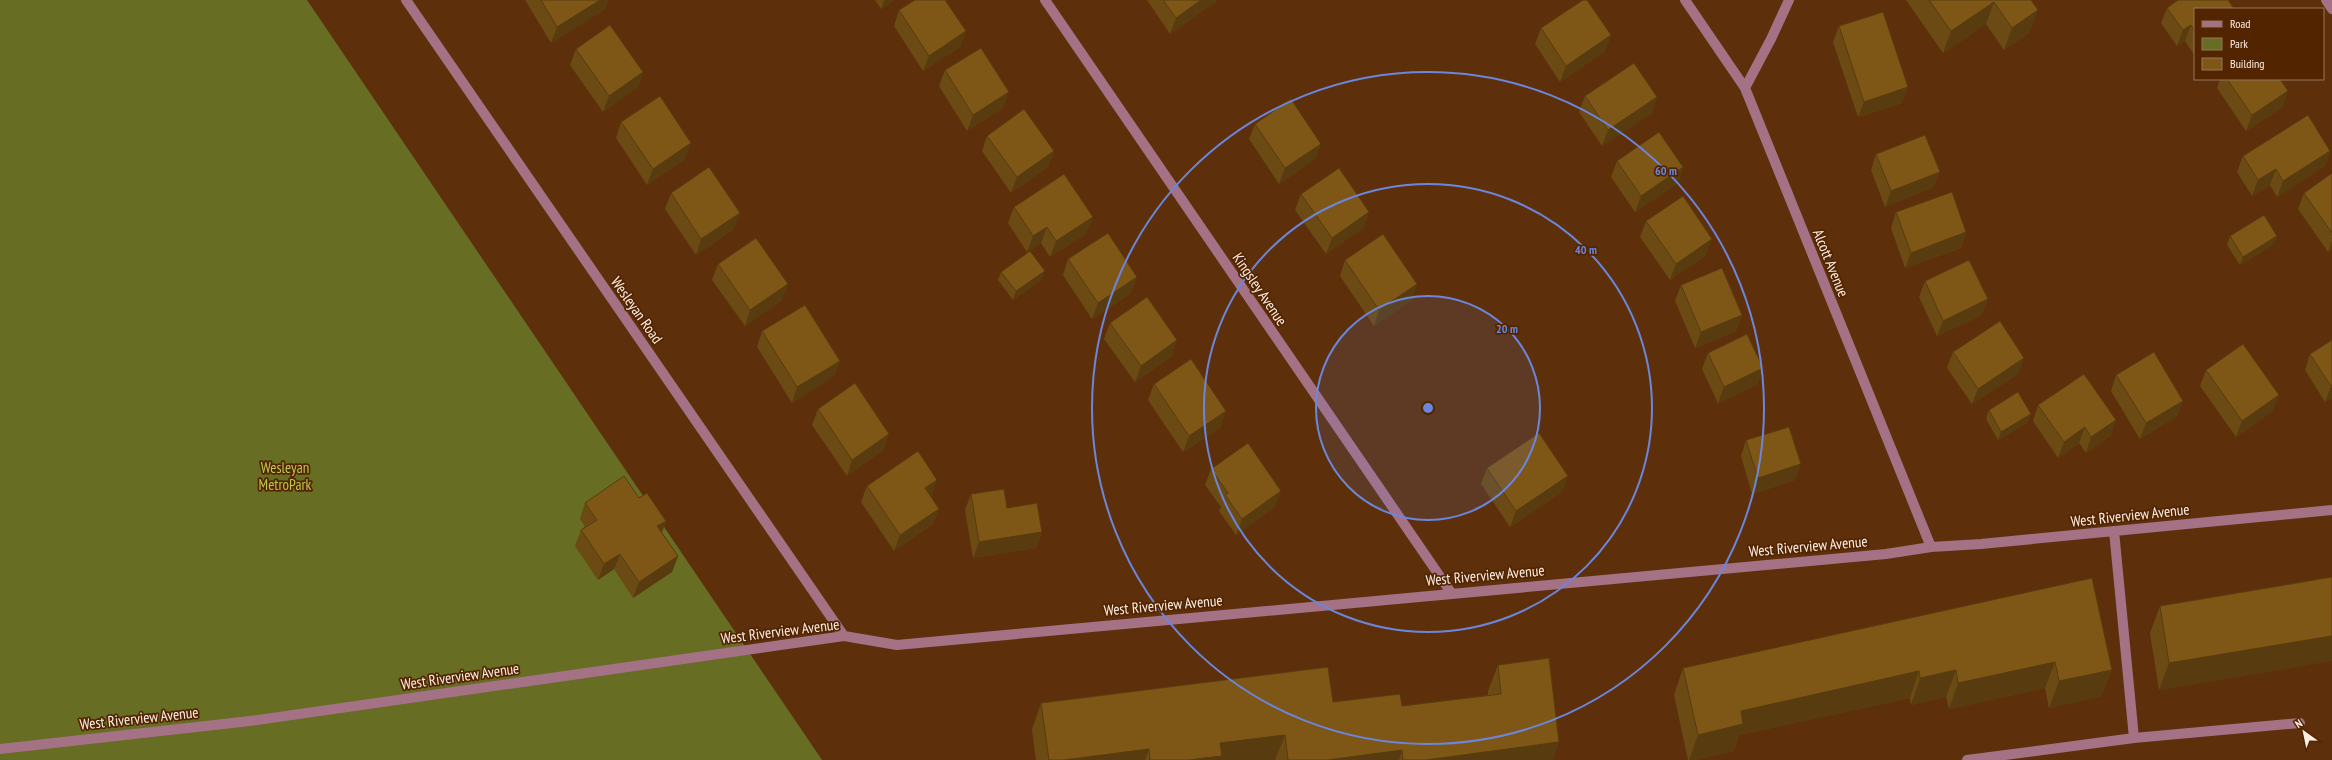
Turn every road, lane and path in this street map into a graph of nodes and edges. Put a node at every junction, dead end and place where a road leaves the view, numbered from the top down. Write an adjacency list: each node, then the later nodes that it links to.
1 (406, 0): 12 (street, Wesleyan Road)
2 (1045, 0): 11 (street, Kingsley Avenue)
3 (1686, 0): 7 (street, Alcott Avenue)
4 (1789, 0): 7 (street)
5 (2326, 0): 6 (street)
6 (2332, 9)
7 (1745, 88): 10 (street, Alcott Avenue)
8 (2332, 510): 9 (street, West Riverview Avenue)
9 (2114, 531): 10 (street, West Riverview Avenue); 14 (street)
10 (1931, 547): 11 (street, West Riverview Avenue)
11 (1452, 594): 12 (street, West Riverview Avenue)
12 (844, 636): 15 (street, West Riverview Avenue)
13 (2300, 723): 14 (street)
14 (2134, 738): 16 (street)
15 (0, 749)
16 (1967, 760)

